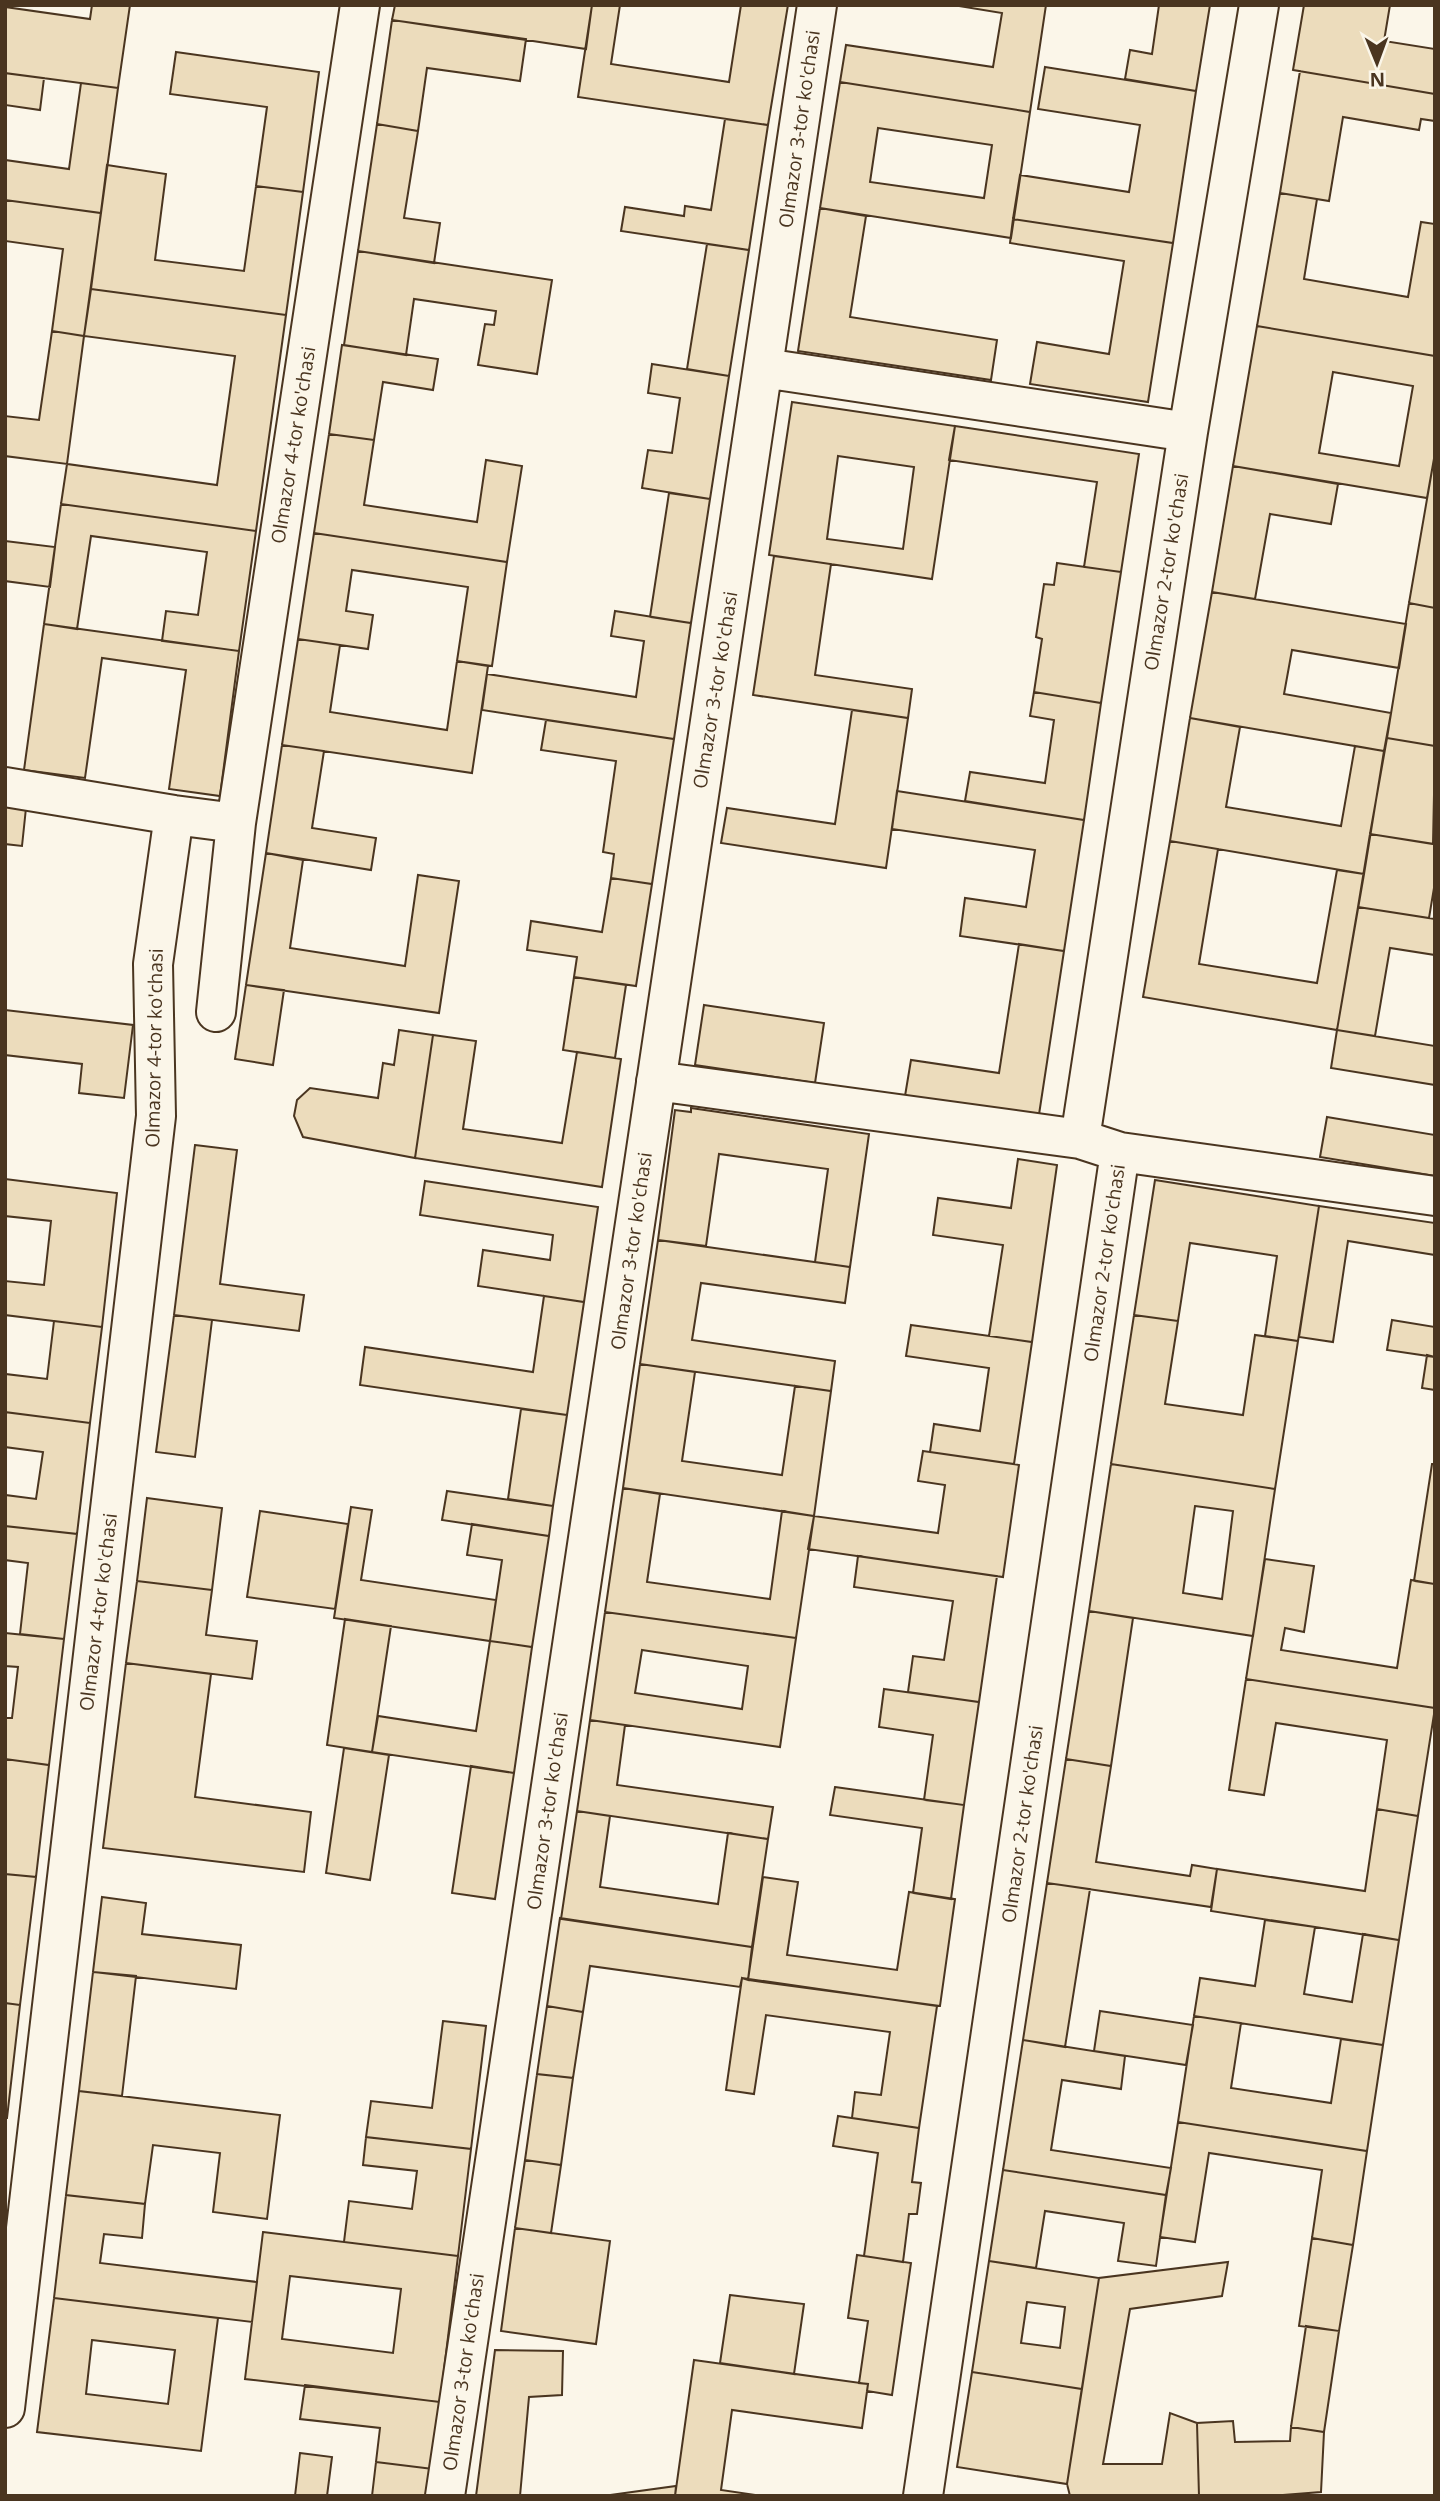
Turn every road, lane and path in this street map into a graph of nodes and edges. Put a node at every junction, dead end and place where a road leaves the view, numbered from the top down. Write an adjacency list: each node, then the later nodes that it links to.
1 (360, 5): 8 (street, Olmazor 4-tor ko'chasi)
2 (817, 5): 4 (street, Olmazor 3-tor ko'chasi)
3 (1259, 5): 5 (street, Olmazor 2-tor ko'chasi)
4 (764, 368): 5 (street); 10 (street, Olmazor 3-tor ko'chasi)
5 (1188, 432): 11 (street, Olmazor 2-tor ko'chasi)
6 (5, 787): 7 (street)
7 (174, 815): 8 (street); 14 (street, Olmazor 4-tor ko'chasi)
8 (236, 823): 9 (street, Olmazor 4-tor ko'chasi)
9 (216, 1012)
10 (656, 1081): 11 (street); 15 (street, Olmazor 3-tor ko'chasi)
11 (1080, 1139): 12 (street)
12 (1120, 1152): 13 (street); 16 (street, Olmazor 2-tor ko'chasi)
13 (1435, 1196)
14 (5, 2408)
15 (445, 2496)
16 (923, 2496)

